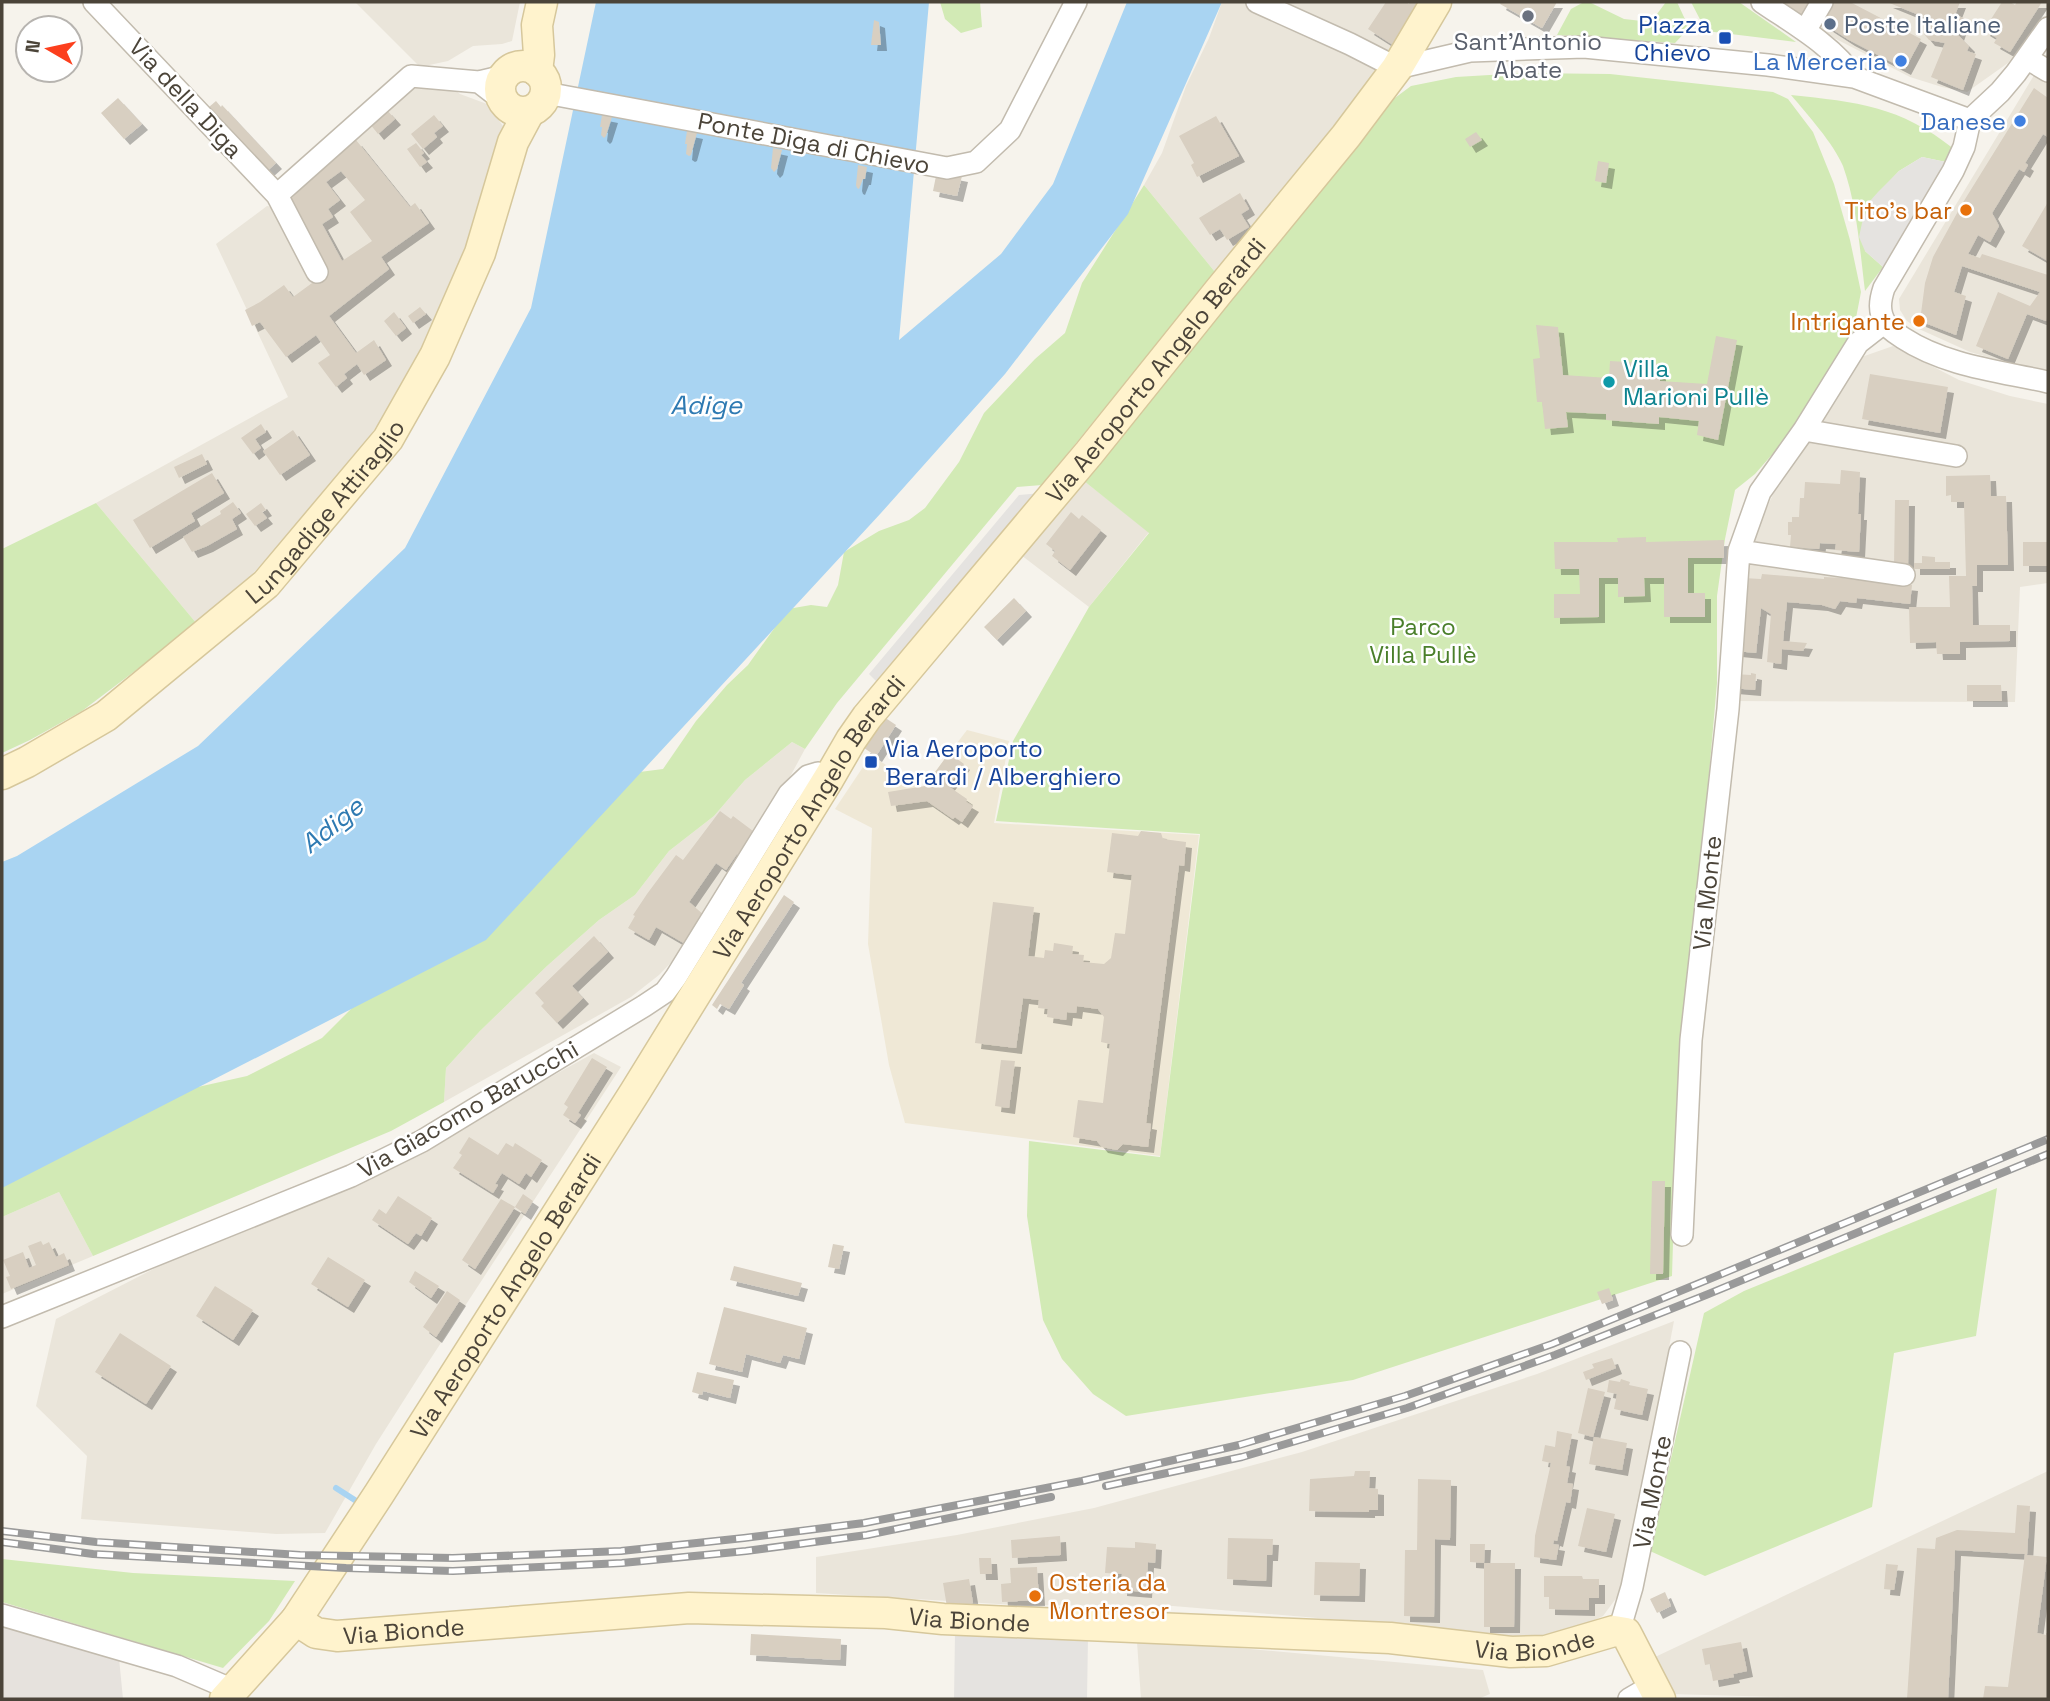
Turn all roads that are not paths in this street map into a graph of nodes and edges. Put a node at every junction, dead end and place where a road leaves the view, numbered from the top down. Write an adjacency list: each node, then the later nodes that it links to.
1 (94, 2): 16 (street, Via della Diga)
2 (1076, 2): 14 (street, Ponte Diga di Chievo)
3 (1256, 2): 11 (street)
4 (1436, 2): 11 (street, Via Aeroporto Angelo Berardi)
5 (1762, 2): 9 (street)
6 (1822, 2): 9 (street)
7 (540, 13): 14 (street, Lungadige Attiraglio)
8 (2048, 28): 10 (street)
9 (1805, 31): 13 (street)
10 (2028, 59): 12 (street); 15 (street)
11 (1398, 68): 13 (street); 25 (street, Via Aeroporto Angelo Berardi)
12 (2048, 71)
13 (1854, 77): 15 (street)
14 (520, 90): 16 (street); 24 (street, Lungadige Attiraglio)
15 (1970, 120): 18 (street)
16 (277, 195): 17 (street, Via della Diga)
17 (317, 272)
18 (1885, 322): 19 (street); 20 (street, Via Monte)
19 (2048, 382)
20 (1804, 430): 21 (street); 22 (street, Via Monte)
21 (1956, 456)
22 (1739, 551): 23 (street); 26 (street, Via Monte)
23 (1904, 575)
24 (2, 774)
25 (829, 778): 27 (street, Via Giacomo Barucchi); 30 (street, Via Aeroporto Angelo Berardi)
26 (1682, 1236)
27 (2, 1317)
28 (1680, 1352): 31 (street, Via Monte)
29 (2, 1615): 32 (street)
30 (296, 1620): 31 (street, Via Bionde); 32 (street, Via Aeroporto Angelo Berardi)
31 (1622, 1632): 33 (street, Via Bionde)
32 (229, 1695)
33 (1647, 1695)

